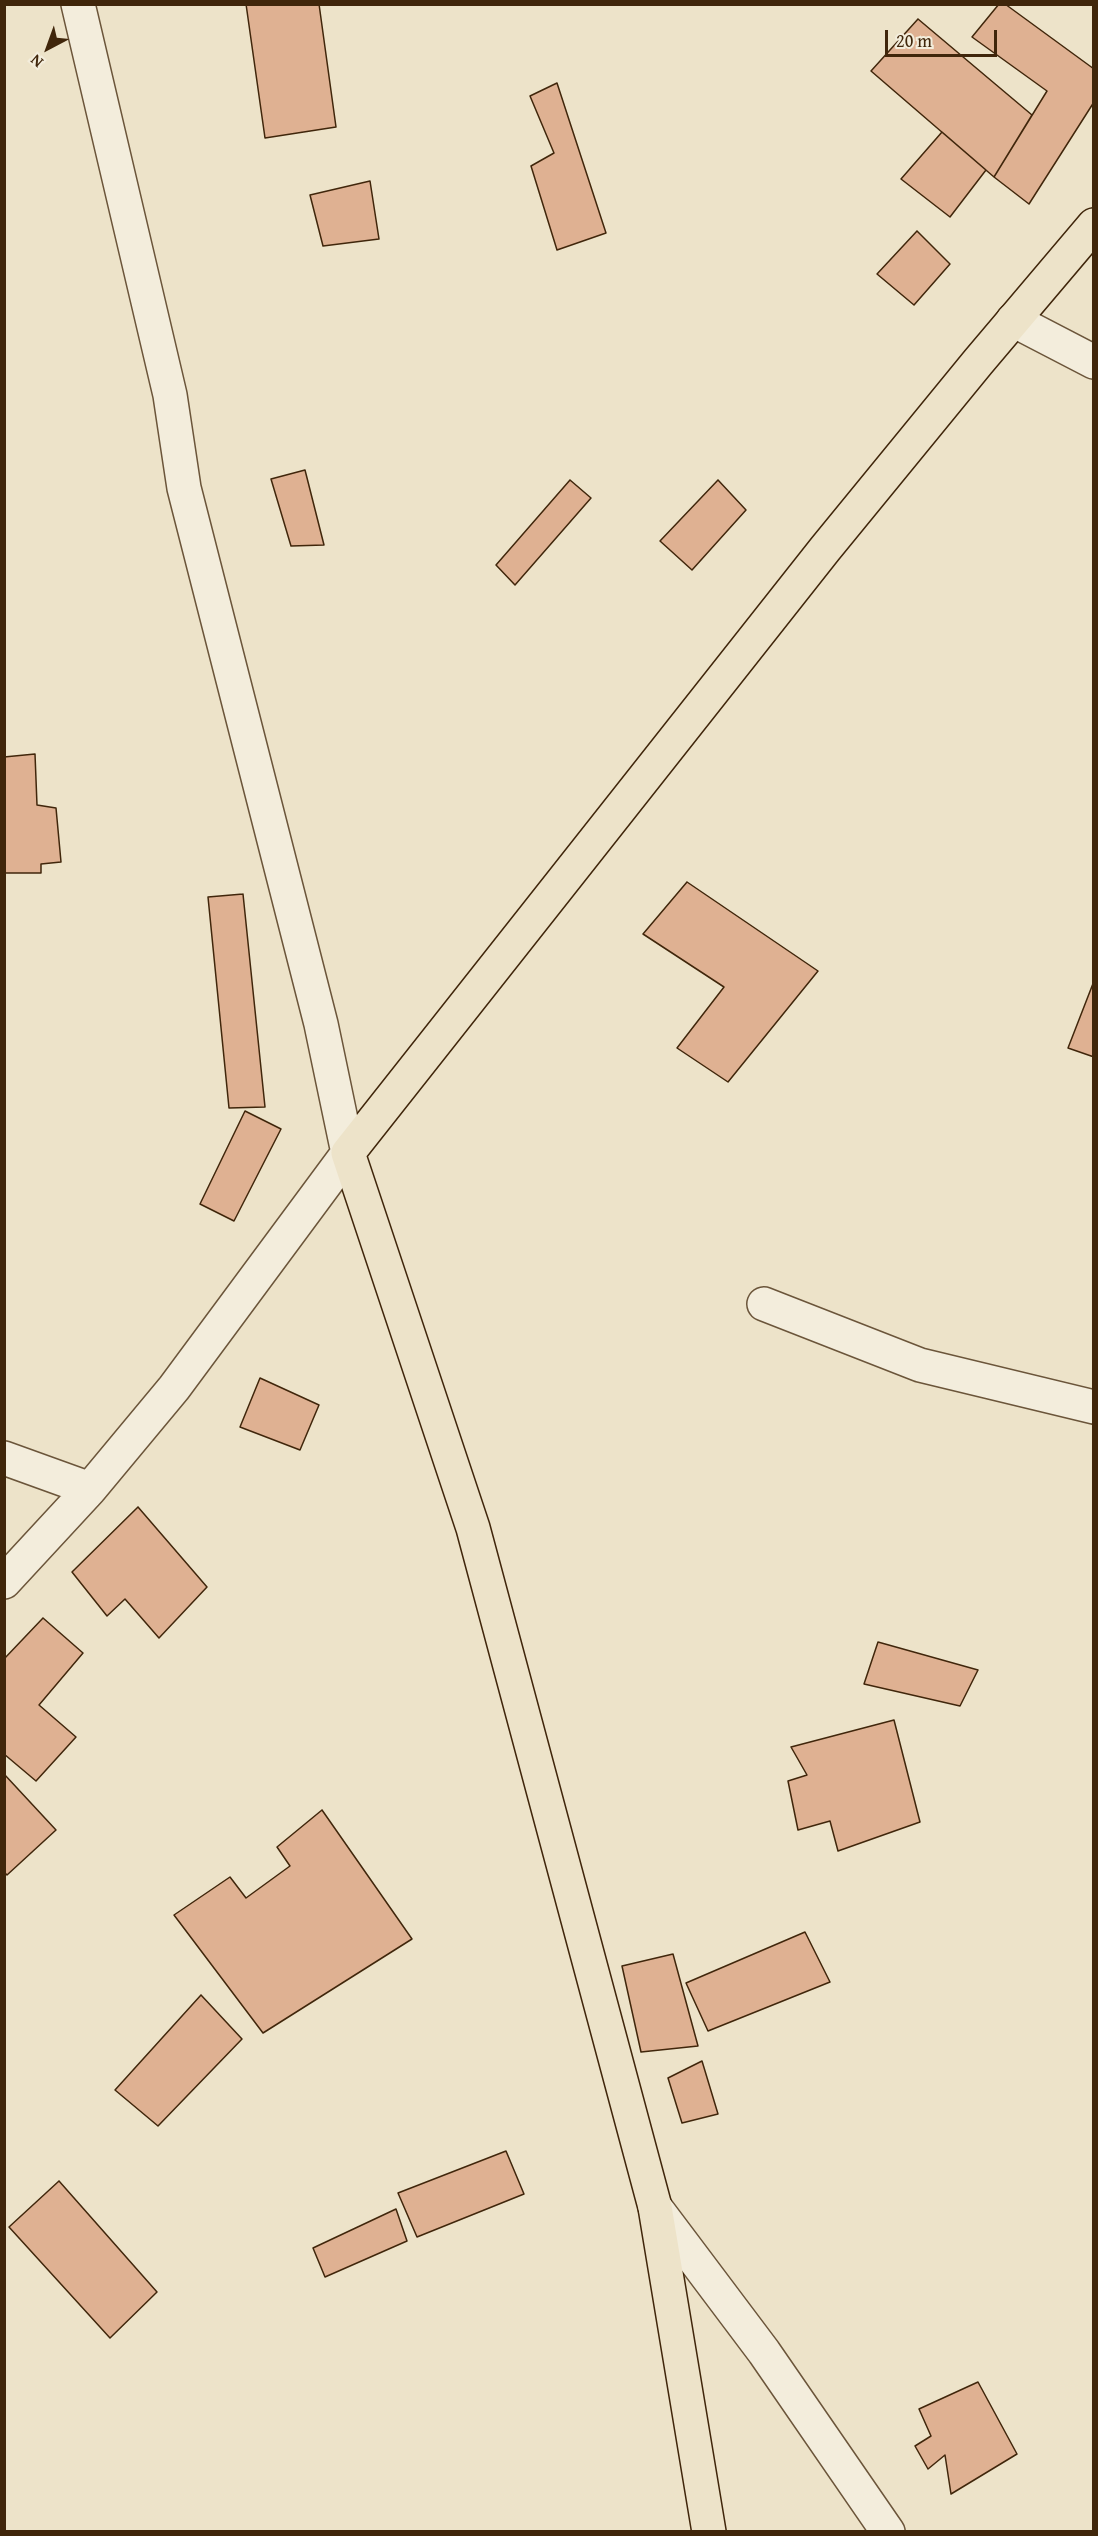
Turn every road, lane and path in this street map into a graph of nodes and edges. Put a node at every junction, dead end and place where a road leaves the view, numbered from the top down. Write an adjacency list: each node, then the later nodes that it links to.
1 (78, 4): 5 (street)
2 (1094, 225): 3 (main road)
3 (1013, 320): 4 (street); 5 (main road)
4 (1094, 362)
5 (348, 1153): 9 (street); 11 (main road)
6 (764, 1304): 7 (street)
7 (1094, 1407)
8 (4, 1458): 9 (street)
9 (90, 1489): 10 (street)
10 (4, 1582)
11 (655, 2207): 12 (main road); 13 (street)
12 (709, 2532)
13 (888, 2532)

